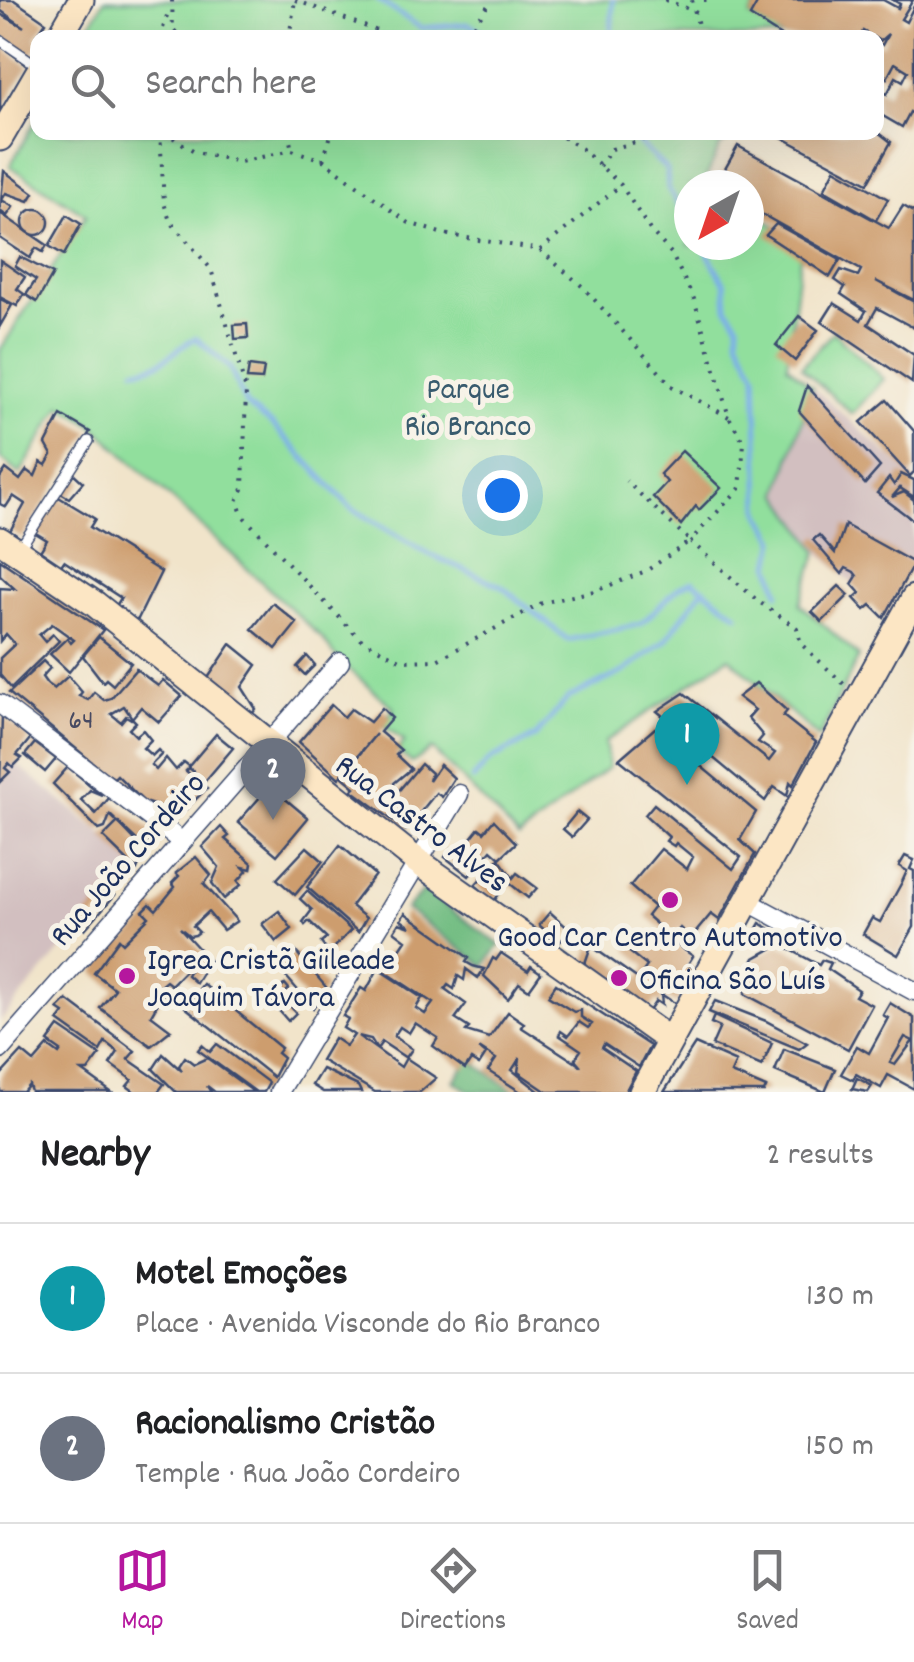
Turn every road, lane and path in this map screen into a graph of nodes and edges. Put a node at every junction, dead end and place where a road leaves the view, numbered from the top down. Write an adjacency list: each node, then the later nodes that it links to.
1 (81, 0): 9 (street)
2 (172, 0): 8 (path); 10 (path)
3 (295, 0): 11 (path); 12 (path)
4 (492, 0): 13 (path)
5 (665, 0): 7 (path)
6 (692, 0): 7 (path)
7 (697, 12): 14 (path)
8 (173, 29)
9 (63, 30)
10 (163, 30)
11 (290, 30)
12 (375, 30)
13 (467, 30)
14 (700, 30)
15 (0, 40): 16 (lane)
16 (30, 64)
17 (30, 84): 18 (street)
18 (0, 138)
19 (162, 140): 33 (path)
20 (176, 140): 25 (path)
21 (290, 140): 25 (path)
22 (329, 140): 26 (path)
23 (568, 140): 27 (path)
24 (640, 140): 27 (path)
25 (292, 150): 26 (path)
26 (323, 160): 29 (path)
27 (599, 166): 28 (path)
28 (621, 185): 29 (path); 30 (path)
29 (540, 250): 30 (path)
30 (729, 417): 33 (path)
31 (89, 441): 34 (lane)
32 (626, 481): 33 (path)
33 (690, 541): 37 (path)
34 (9, 546): 39 (street, Rua Castro Alves)
35 (914, 598): 37 (street)
36 (340, 662): 39 (street, Rua João Cordeiro)
37 (858, 698): 43 (street)
38 (0, 704): 41 (street)
39 (266, 743): 41 (street, Rua João Cordeiro); 42 (street, Rua Castro Alves)
40 (459, 794): 42 (street)
41 (181, 841): 46 (street, Rua João Cordeiro)
42 (417, 861): 45 (street, Rua Castro Alves); 47 (street)
43 (745, 900): 44 (street); 45 (street)
44 (914, 990)
45 (670, 1040): 48 (street)
46 (0, 1050)
47 (279, 1092)
48 (642, 1092)

